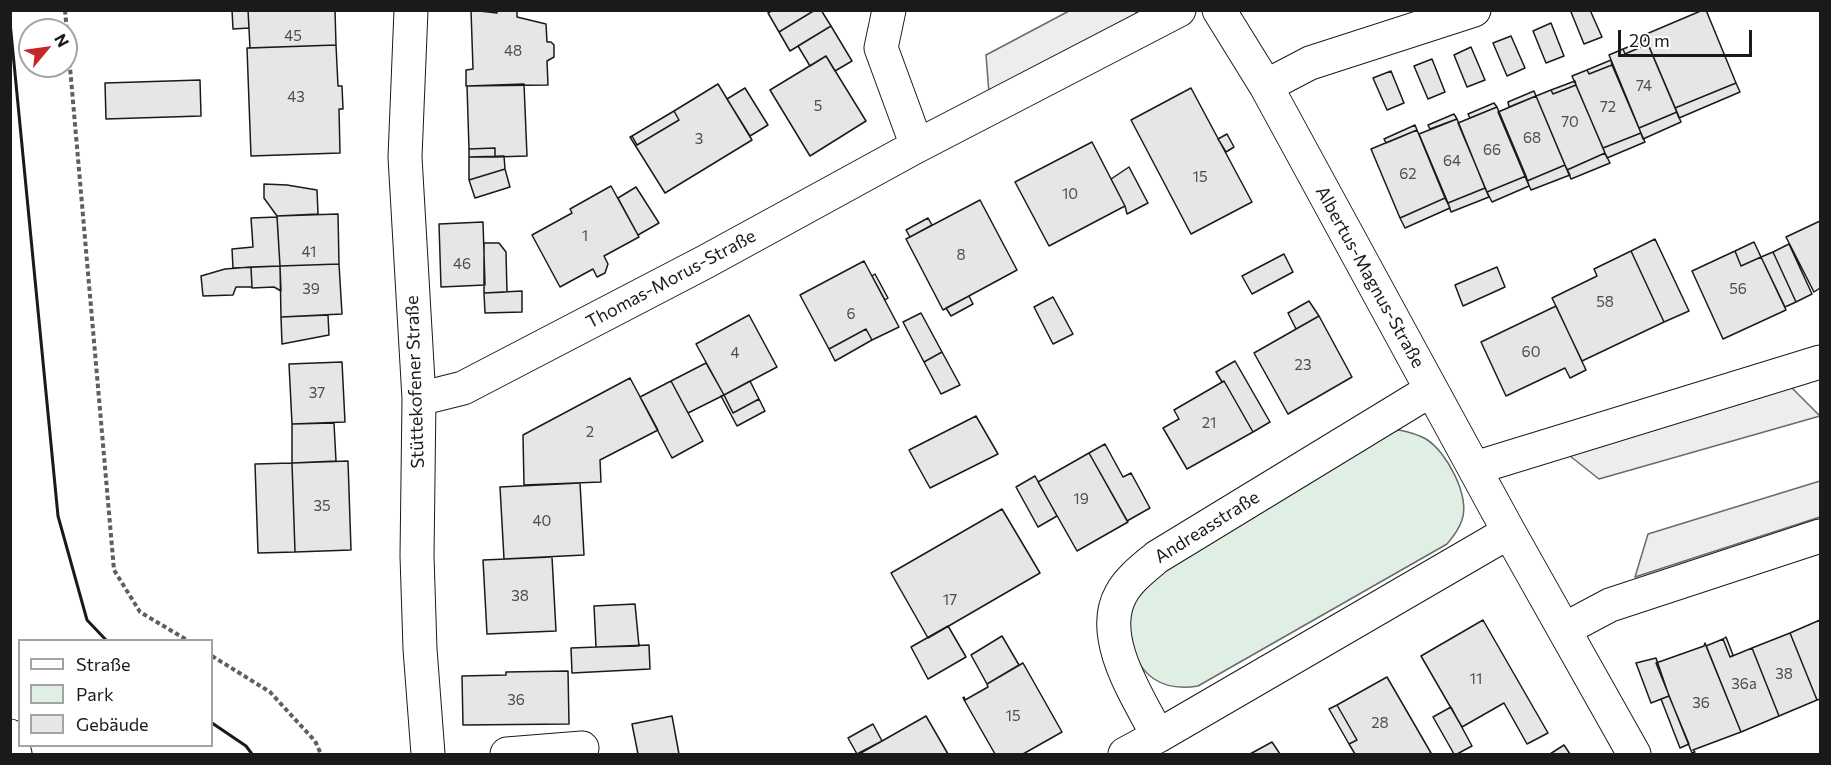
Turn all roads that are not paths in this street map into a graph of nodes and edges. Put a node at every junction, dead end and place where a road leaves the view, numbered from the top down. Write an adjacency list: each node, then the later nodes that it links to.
1 (411, 10): 10 (street, Stüttekofener Straße)
2 (889, 10): 7 (street)
3 (1179, 10): 7 (street, Thomas-Morus-Straße)
4 (1219, 10): 6 (street, Albertus-Magnus-Straße)
5 (1474, 10): 6 (street)
6 (1266, 86): 9 (street, Albertus-Magnus-Straße)
7 (917, 146): 10 (street, Thomas-Morus-Straße)
8 (1821, 362): 11 (street)
9 (1431, 390): 11 (street, Albertus-Magnus-Straße); 16 (street, Andreasstraße)
10 (419, 399): 19 (street, Stüttekofener Straße)
11 (1475, 468): 12 (street, Albertus-Magnus-Straße)
12 (1509, 532): 14 (street, Albertus-Magnus-Straße); 16 (street)
13 (1821, 536): 14 (street)
14 (1565, 629): 22 (street, Albertus-Magnus-Straße)
15 (10, 736): 18 (street)
16 (1158, 736): 21 (street)
17 (582, 748): 20 (street)
18 (15, 754)
19 (428, 754)
20 (507, 754)
21 (1125, 754)
22 (1634, 754)

